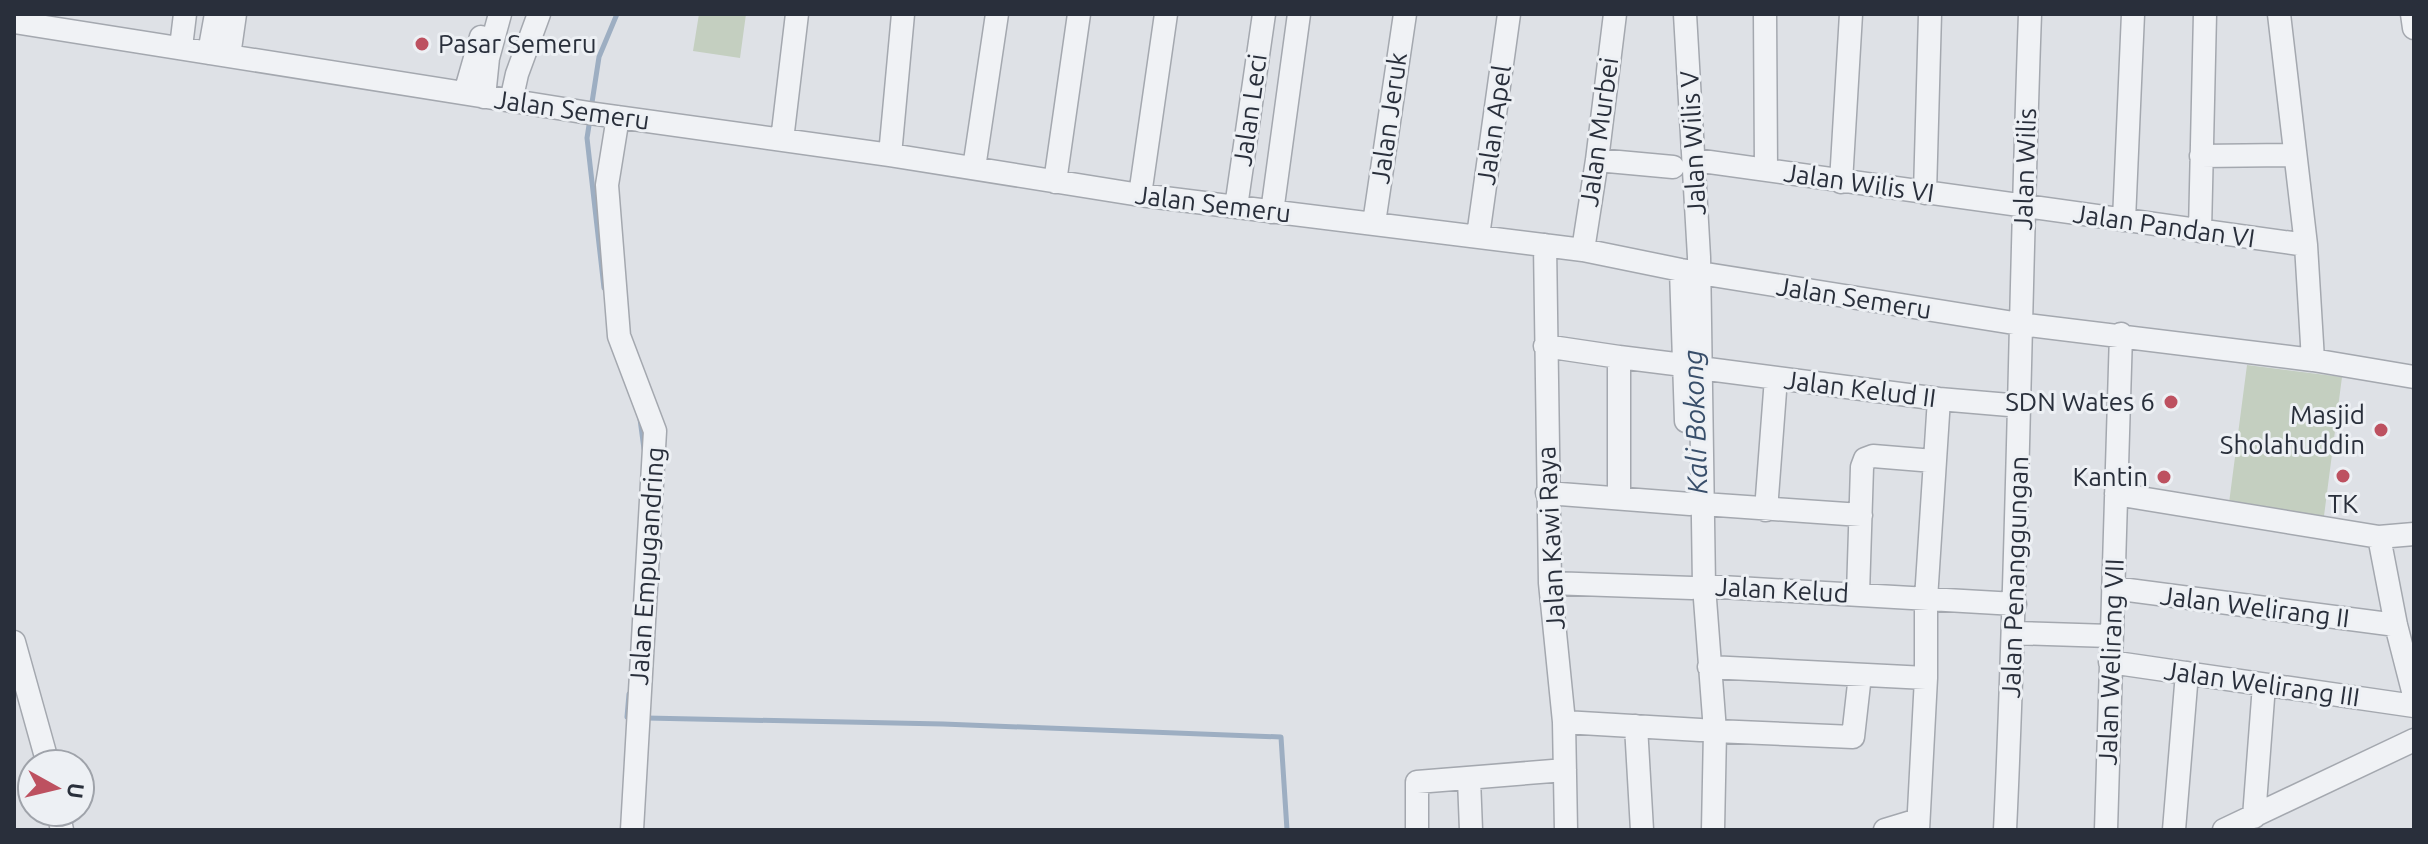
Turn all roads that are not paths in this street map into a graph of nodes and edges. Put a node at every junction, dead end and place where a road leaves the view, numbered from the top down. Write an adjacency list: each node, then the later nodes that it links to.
1 (185, 14): 29 (street)
2 (216, 14): 30 (street)
3 (235, 14): 30 (street)
4 (490, 14): 31 (street)
5 (500, 14): 31 (street)
6 (539, 14): 32 (street)
7 (797, 14): 34 (street)
8 (903, 14): 35 (street)
9 (997, 14): 42 (street)
10 (1079, 14): 45 (street)
11 (1166, 14): 48 (street)
12 (1264, 14): 40 (street, Jalan Leci)
13 (1299, 14): 43 (street)
14 (1405, 14): 53 (street, Jalan Jeruk)
15 (1509, 14): 55 (street, Jalan Apel)
16 (1615, 14): 38 (street, Jalan Murbei)
17 (1685, 14): 39 (street, Jalan Wilis V)
18 (1765, 14): 44 (street)
19 (1851, 14): 46 (street)
20 (1930, 14): 47 (street)
21 (2030, 14): 49 (street, Jalan Wilis)
22 (2133, 14): 52 (street)
23 (2205, 14): 37 (street)
24 (2279, 14): 36 (street)
25 (2412, 14): 28 (street)
26 (14, 22): 27 (street, Jalan Semeru)
27 (72, 22): 29 (street, Jalan Semeru)
28 (2414, 28)
29 (181, 47): 30 (street, Jalan Semeru)
30 (219, 55): 31 (street, Jalan Semeru)
31 (475, 95): 32 (street, Jalan Semeru)
32 (511, 101): 33 (street, Jalan Semeru)
33 (606, 115): 34 (street, Jalan Semeru); 106 (street, Jalan Empugandring)
34 (782, 140): 35 (street, Jalan Semeru)
35 (890, 155): 42 (street, Jalan Semeru)
36 (2295, 155): 37 (street); 57 (street)
37 (2201, 156): 54 (street)
38 (1597, 160): 41 (street); 58 (street, Jalan Murbei)
39 (1695, 160): 44 (street, Jalan Wilis VI); 59 (street, Jalan Wilis V)
40 (1242, 163): 43 (street); 50 (street, Jalan Leci)
41 (1673, 167)
42 (974, 168): 45 (street, Jalan Semeru)
43 (1278, 168): 51 (street)
44 (1766, 169): 46 (street, Jalan Wilis VI)
45 (1055, 182): 48 (street, Jalan Semeru)
46 (1841, 182): 47 (street, Jalan Wilis VI)
47 (1925, 193): 49 (street, Jalan Wilis VI)
48 (1140, 195): 50 (street, Jalan Semeru)
49 (2023, 206): 52 (street, Jalan Pandan VI); 60 (street, Jalan Wilis)
50 (1236, 207): 51 (street, Jalan Semeru)
51 (1272, 212): 53 (street, Jalan Semeru)
52 (2124, 220): 54 (street, Jalan Pandan VI)
53 (1374, 223): 55 (street, Jalan Semeru)
54 (2200, 231): 57 (street, Jalan Pandan VI)
55 (1478, 236): 56 (street, Jalan Semeru)
56 (1545, 245): 58 (street, Jalan Semeru); 62 (street, Jalan Kawi Raya)
57 (2306, 245): 64 (street)
58 (1583, 250): 59 (street, Jalan Semeru)
59 (1690, 272): 60 (street, Jalan Semeru); 65 (street, Jalan Wilis V)
60 (2020, 324): 61 (street, Jalan Semeru); 69 (street, Jalan Penanggungan)
61 (2121, 334): 64 (street, Jalan Semeru); 72 (street, Jalan Welirang VII)
62 (1545, 346): 63 (street, Jalan Kelud II); 71 (street, Jalan Kawi Raya)
63 (1619, 357): 65 (street, Jalan Kelud II); 73 (street)
64 (2313, 360): 66 (street, Jalan Semeru)
65 (1692, 366): 67 (street, Jalan Kelud II); 74 (street, Jalan Wilis V)
66 (2414, 377)
67 (1776, 378): 68 (street, Jalan Kelud II); 75 (street)
68 (1939, 399): 69 (street, Jalan Kelud II); 70 (street)
69 (2021, 406): 84 (street, Jalan Penanggungan)
70 (1934, 461): 76 (street); 83 (street)
71 (1547, 493): 73 (street); 79 (street, Jalan Kawi Raya)
72 (2116, 494): 78 (street); 81 (street, Jalan Welirang VII)
73 (1619, 498): 74 (street)
74 (1696, 504): 75 (street); 80 (street, Jalan Wilis V)
75 (1766, 510): 76 (street)
76 (1861, 515): 82 (street)
77 (2414, 534): 78 (street)
78 (2379, 537): 85 (street)
79 (1550, 583): 80 (street, Jalan Kelud); 97 (street, Jalan Kawi Raya)
80 (1699, 587): 82 (street, Jalan Kelud); 90 (street); 99 (street)
81 (2113, 588): 85 (street, Jalan Welirang II); 87 (street, Jalan Welirang VII)
82 (1858, 594): 83 (street, Jalan Kelud)
83 (1926, 599): 84 (street, Jalan Kelud); 93 (street)
84 (2015, 604): 86 (street, Jalan Penanggungan)
85 (2396, 625): 95 (street)
86 (2014, 633): 87 (street); 114 (street, Jalan Penanggungan)
87 (2110, 636): 89 (street, Jalan Welirang VII)
88 (14, 642): 101 (street)
89 (2110, 662): 91 (street, Jalan Welirang III); 115 (street, Jalan Welirang VII)
90 (1709, 667): 92 (street); 99 (street)
91 (2187, 673): 94 (street, Jalan Welirang III); 116 (street)
92 (1860, 675): 93 (street); 99 (street)
93 (1926, 678): 105 (street)
94 (2264, 685): 96 (street, Jalan Welirang III); 104 (street)
95 (2414, 695)
96 (2414, 706)
97 (1564, 722): 98 (street); 102 (street, Jalan Kawi Raya)
98 (1636, 726): 99 (street); 110 (street)
99 (1708, 731): 111 (street); 112 (street)
100 (2414, 740): 104 (street)
101 (44, 748)
102 (1565, 770): 103 (street); 109 (street, Jalan Kawi Raya)
103 (1469, 779): 107 (street); 108 (street)
104 (2263, 820): 117 (street)
105 (1918, 825): 113 (street)
106 (632, 830)
107 (1417, 830)
108 (1471, 830)
109 (1566, 830)
110 (1642, 830)
111 (1701, 830)
112 (1713, 830)
113 (1885, 830)
114 (2005, 830)
115 (2106, 830)
116 (2174, 830)
117 (2224, 830)

